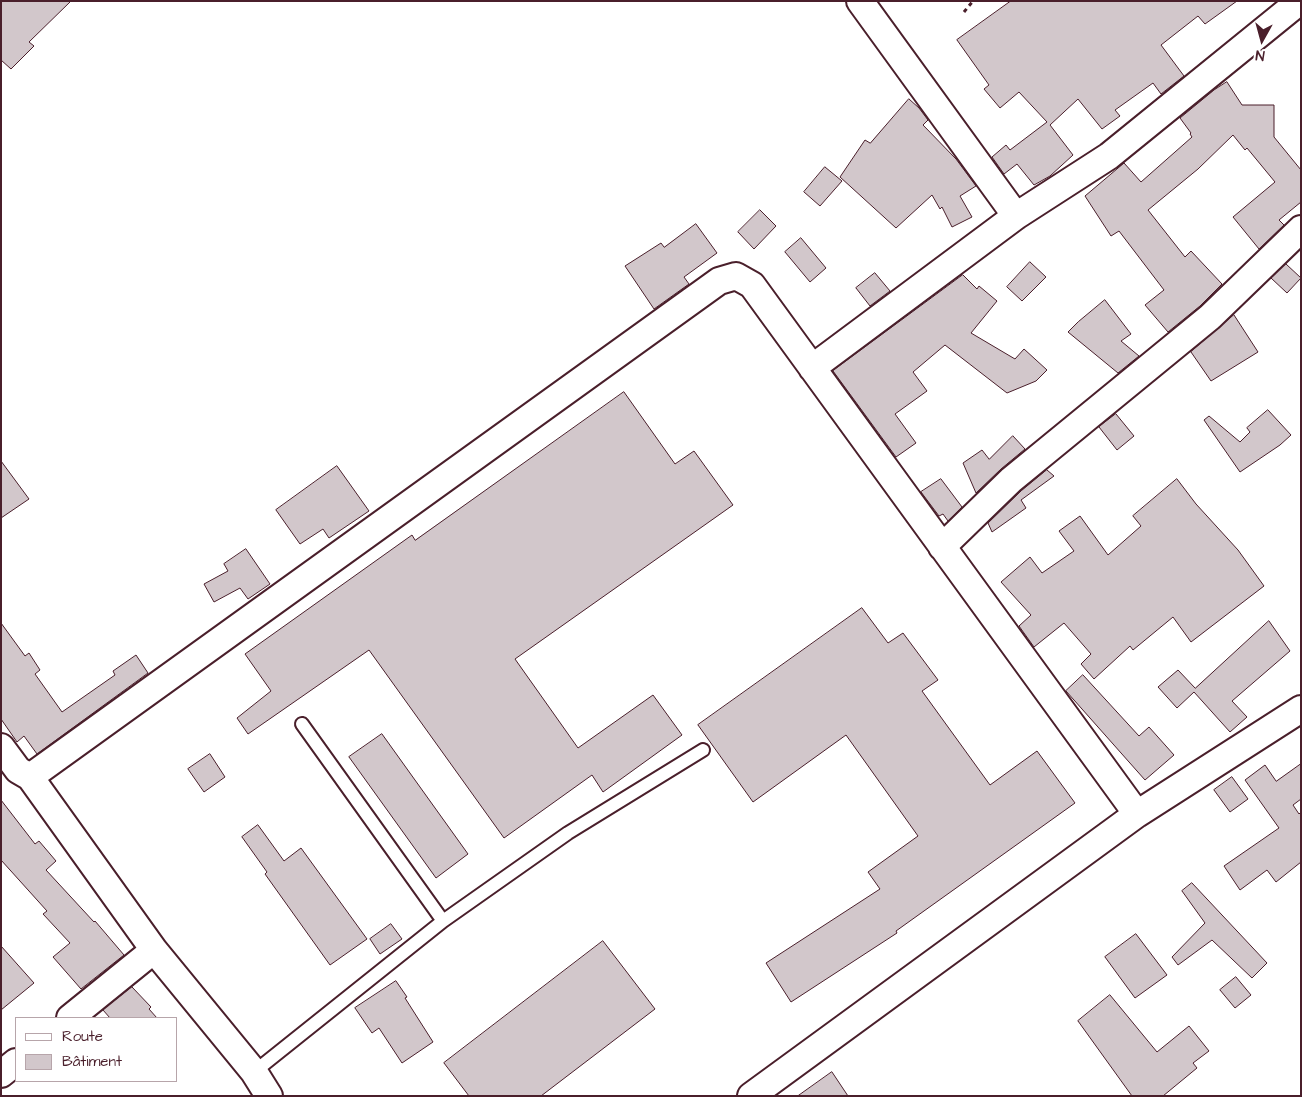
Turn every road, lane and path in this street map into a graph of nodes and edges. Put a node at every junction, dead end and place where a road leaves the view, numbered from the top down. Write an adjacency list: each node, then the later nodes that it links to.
1 (860, 1): 5 (street)
2 (973, 1): 4 (path)
3 (1300, 1): 5 (street)
4 (964, 12)
5 (1016, 216): 7 (street)
6 (1301, 229): 8 (street)
7 (812, 368): 8 (street); 13 (street)
8 (942, 546): 14 (street)
9 (1301, 709): 14 (street)
10 (302, 724): 15 (lane)
11 (1, 746): 13 (street)
12 (703, 750): 15 (lane)
13 (16, 777): 16 (street)
14 (1137, 814): 22 (street)
15 (443, 921): 19 (lane)
16 (154, 950): 17 (street); 19 (street)
17 (71, 1017)
18 (15, 1063): 20 (street)
19 (254, 1072): 21 (street)
20 (1, 1074)
21 (269, 1096)
22 (751, 1096)

